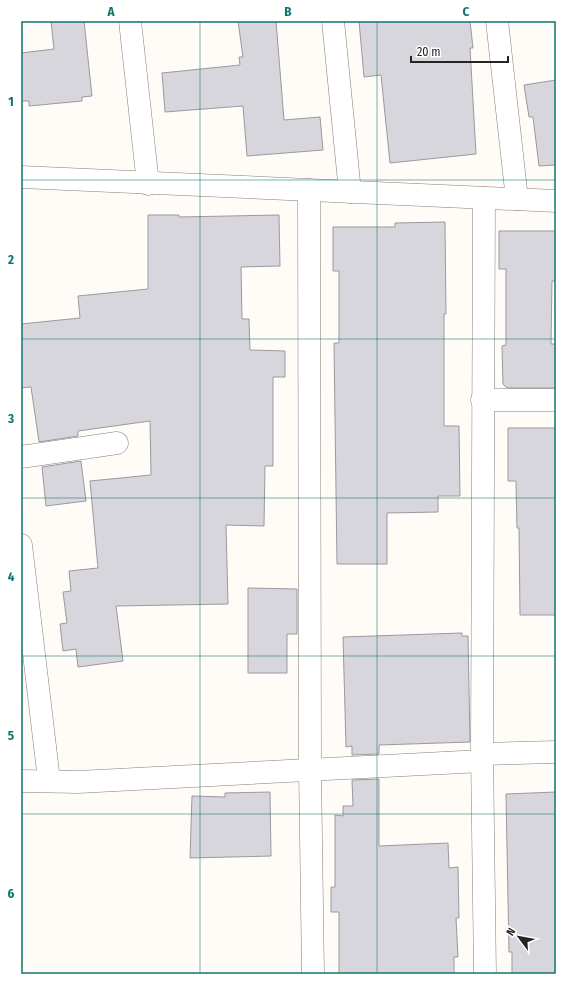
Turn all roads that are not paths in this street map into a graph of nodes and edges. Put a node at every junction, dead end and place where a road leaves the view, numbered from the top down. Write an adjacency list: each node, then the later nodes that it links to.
1 (130, 21): 5 (street)
2 (333, 21): 7 (street)
3 (497, 21): 9 (street)
4 (21, 177): 5 (street)
5 (148, 184): 6 (street)
6 (309, 190): 7 (street); 18 (street)
7 (350, 192): 8 (street)
8 (484, 198): 9 (street); 11 (street)
9 (517, 199): 10 (street)
10 (556, 200)
11 (482, 400): 12 (street); 17 (street)
12 (556, 400)
13 (117, 443): 14 (street)
14 (21, 456)
15 (21, 545): 19 (street)
16 (556, 752): 17 (street)
17 (482, 758): 18 (street); 22 (street)
18 (310, 770): 19 (street); 21 (street)
19 (49, 780): 20 (street)
20 (21, 781)
21 (313, 974)
22 (485, 974)

